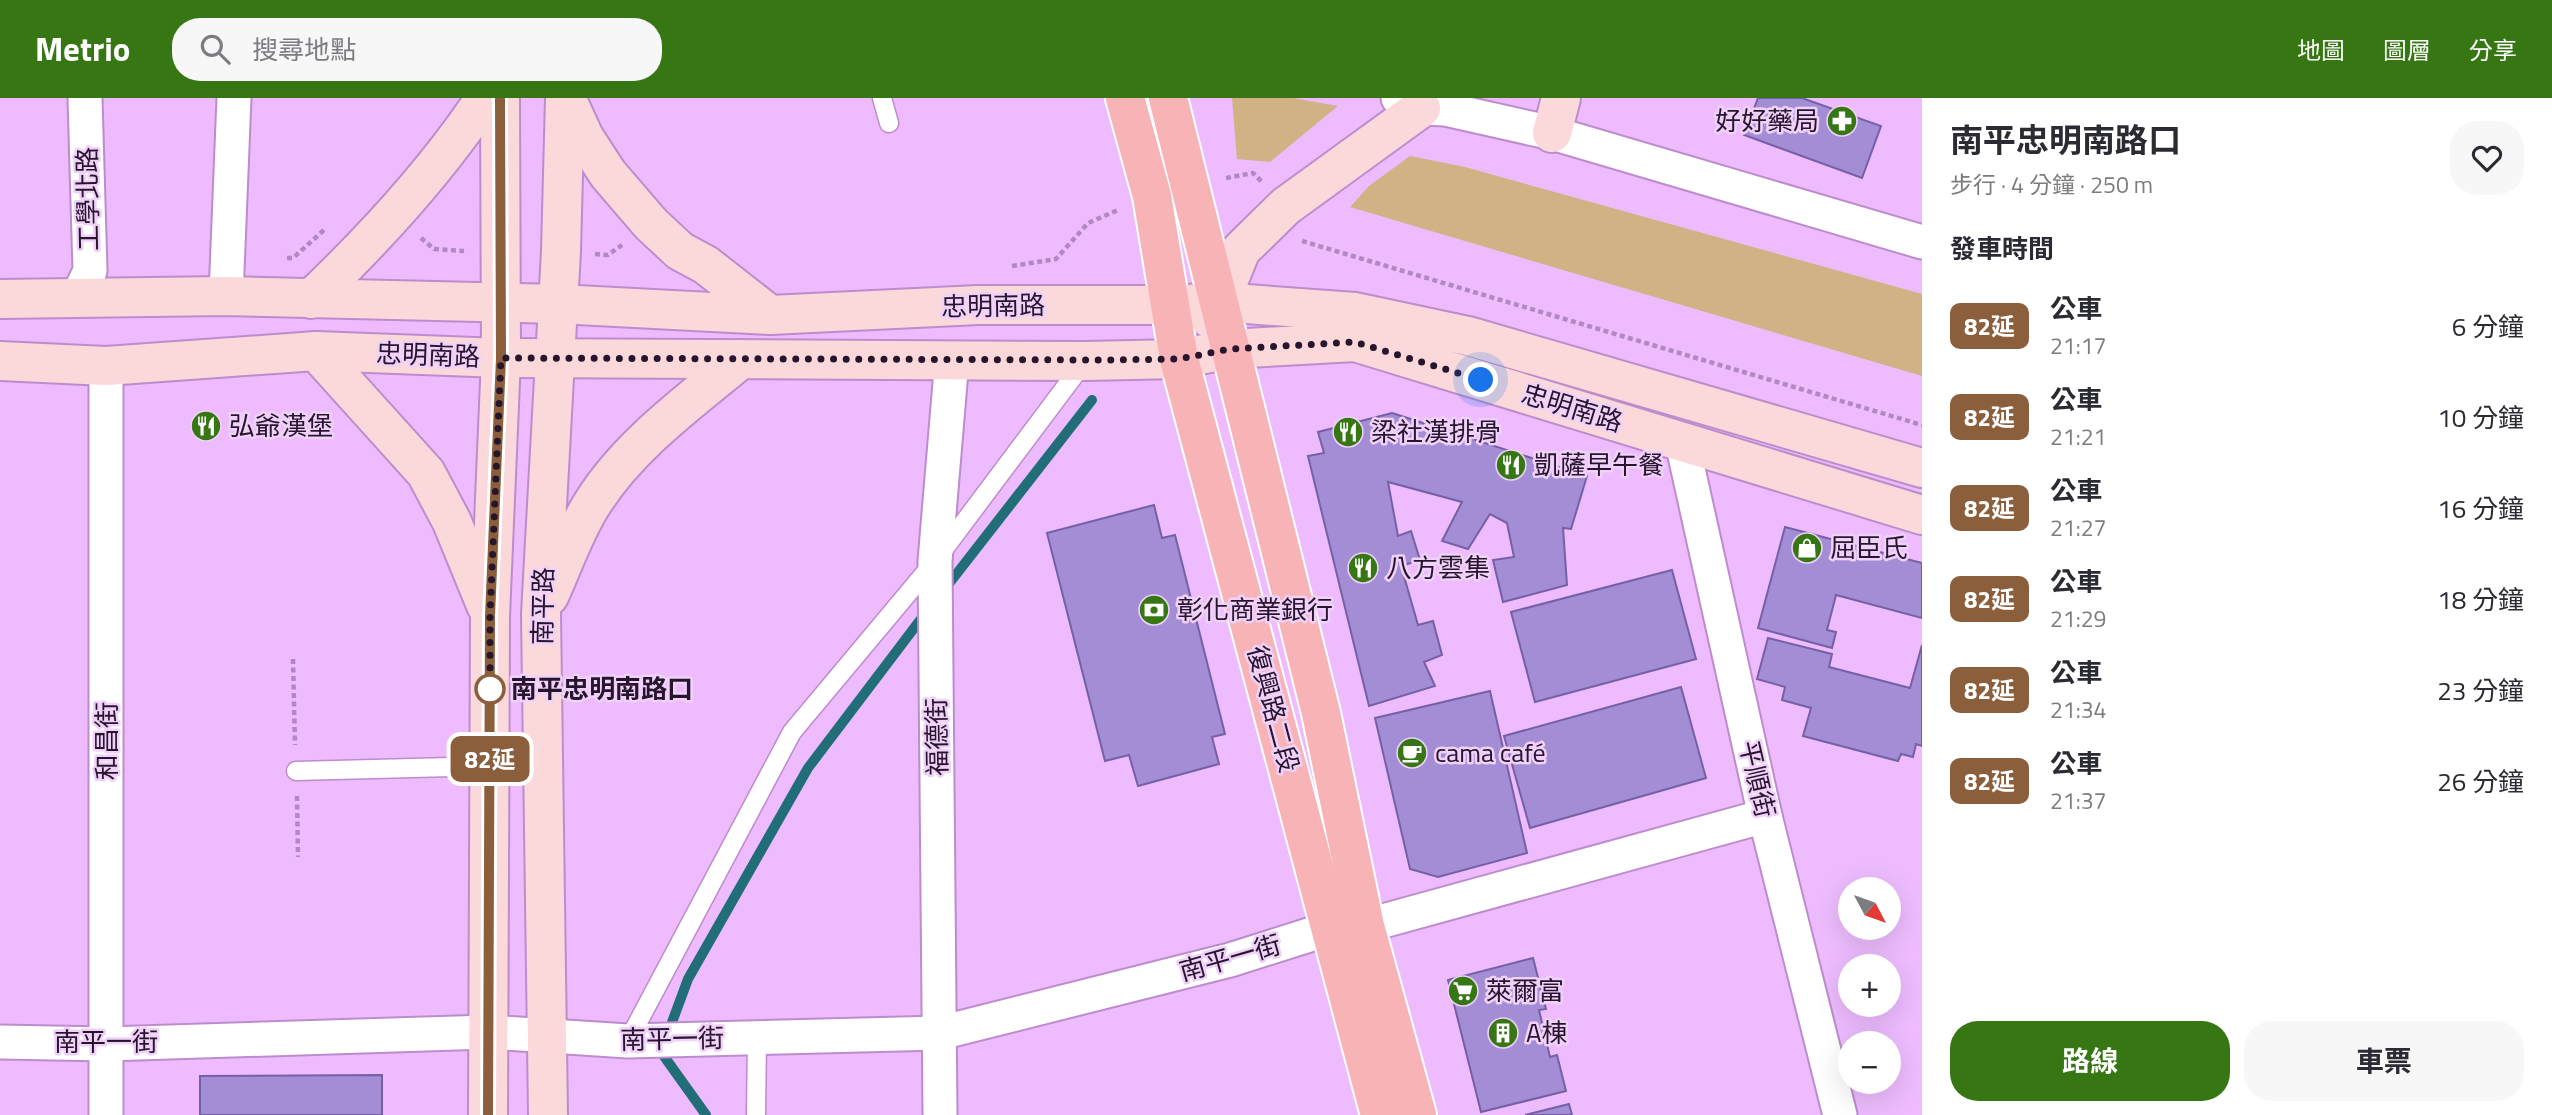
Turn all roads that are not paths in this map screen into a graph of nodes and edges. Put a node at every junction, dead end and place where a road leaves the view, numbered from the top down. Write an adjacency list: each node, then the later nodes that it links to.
1 (85, 98): 14 (street, 工學北路)
2 (234, 98): 13 (street)
3 (485, 98): 16 (main road)
4 (500, 98): 18 (main road, 南平路)
5 (566, 98): 19 (main road, 南平路); 21 (main road)
6 (882, 98): 11 (lane)
7 (1125, 98): 20 (main road, 復興路二段)
8 (1168, 98): 17 (main road, 復興路二段)
9 (1419, 101): 10 (street); 17 (main road)
10 (1556, 116): 12 (street)
11 (889, 124)
12 (1922, 242)
13 (226, 296): 14 (main road, 忠明南路); 16 (main road, 忠明南路)
14 (77, 298): 15 (main road, 忠明南路)
15 (0, 299)
16 (311, 299): 18 (main road, 忠明南路)
17 (1220, 302): 20 (main road, 忠明南路); 22 (main road, 復興路二段); 28 (main road); 33 (main road, 忠明南路)
18 (500, 304): 19 (main road, 忠明南路); 25 (main road, 南平路)
19 (558, 304): 21 (main road, 忠明南路); 24 (main road, 南平路)
20 (1170, 305): 21 (main road, 忠明南路); 28 (main road, 復興路二段)
21 (770, 315)
22 (1230, 349): 28 (main road, 忠明南路); 32 (main road, 忠明南路); 41 (main road, 復興路二段)
23 (316, 351): 25 (main road, 忠明南路); 31 (main road, 忠明南路); 37 (main road)
24 (555, 357): 25 (main road, 忠明南路); 26 (main road, 忠明南路); 36 (main road, 南平路)
25 (501, 358): 37 (main road, 南平路)
26 (741, 359): 27 (main road, 忠明南路); 36 (main road)
27 (952, 359): 30 (main road, 忠明南路); 35 (street, 福德街)
28 (1179, 359): 30 (main road, 忠明南路); 41 (main road, 復興路二段)
29 (0, 361): 31 (main road, 忠明南路)
30 (1085, 361): 35 (lane)
31 (106, 366): 48 (street, 和昌街)
32 (1682, 442): 34 (main road, 忠明南路); 40 (street, 平順街)
33 (1922, 468)
34 (1922, 515)
35 (935, 561): 43 (street, 福德街); 46 (lane)
36 (541, 614): 44 (main road, 南平路)
37 (490, 616): 38 (main road, 南平路)
38 (490, 766): 39 (lane); 42 (main road, 南平路)
39 (296, 771)
40 (1765, 816): 41 (street, 南平一街); 56 (street, 平順街)
41 (1348, 927): 43 (street, 南平一街); 54 (main road, 復興路二段); 55 (main road, 復興路二段)
42 (488, 1032): 44 (street, 南平一街); 48 (street, 南平一街); 50 (main road, 南平路)
43 (940, 1033): 45 (street, 南平一街); 53 (street, 福德街)
44 (547, 1035): 46 (street, 南平一街); 51 (main road, 南平路)
45 (757, 1038): 46 (street, 南平一街); 52 (lane)
46 (628, 1041)
47 (0, 1042): 48 (street, 南平一街)
48 (107, 1044): 49 (street, 和昌街)
49 (106, 1115)
50 (488, 1115)
51 (548, 1115)
52 (756, 1115)
53 (940, 1115)
54 (1380, 1115)
55 (1418, 1115)
56 (1840, 1115)

